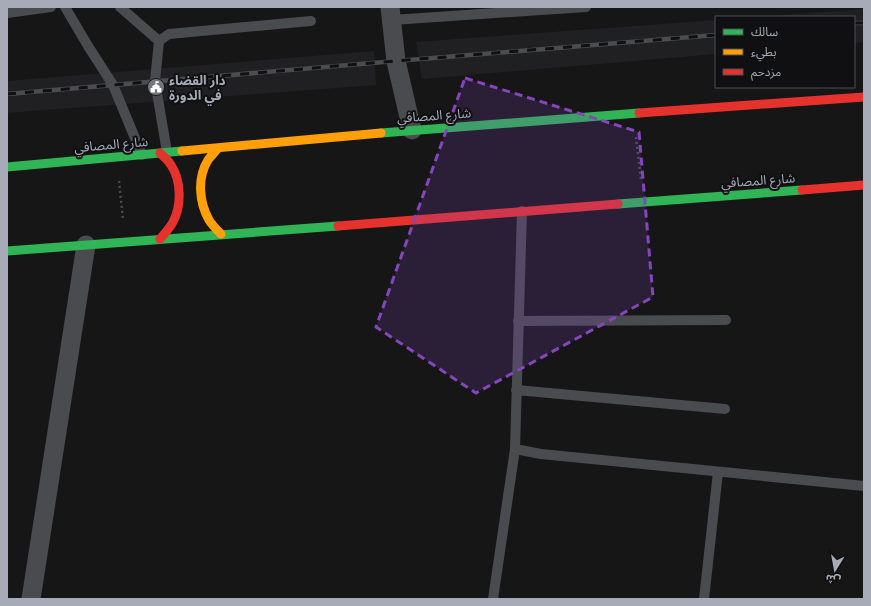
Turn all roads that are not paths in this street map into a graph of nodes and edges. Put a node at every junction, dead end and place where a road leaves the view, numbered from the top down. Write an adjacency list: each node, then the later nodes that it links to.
1 (50, 7): 5 (lane)
2 (65, 7): 13 (lane)
3 (120, 7): 8 (lane)
4 (586, 7): 6 (lane)
5 (7, 13)
6 (391, 14): 10 (street)
7 (311, 21): 8 (lane)
8 (159, 41): 12 (lane)
9 (864, 97): 10 (main road, شارع المصافي)
10 (412, 130): 11 (main road, شارع المصافي)
11 (218, 148): 12 (main road, شارع المصافي); 17 (main road)
12 (164, 153): 13 (main road, شارع المصافي); 18 (main road)
13 (142, 155): 14 (main road, شارع المصافي)
14 (7, 167)
15 (864, 185): 16 (main road, شارع المصافي)
16 (522, 211): 17 (main road, شارع المصافي); 22 (lane)
17 (221, 234): 18 (main road, شارع المصافي)
18 (160, 239): 19 (main road, شارع المصافي)
19 (86, 245): 20 (main road, شارع المصافي); 28 (street)
20 (7, 250)
21 (726, 320): 22 (lane)
22 (518, 321): 23 (lane)
23 (516, 390): 24 (lane); 25 (lane)
24 (724, 409)
25 (515, 449): 26 (lane); 29 (lane)
26 (718, 472): 27 (lane); 30 (lane)
27 (864, 486)
28 (31, 599)
29 (493, 599)
30 (704, 599)

